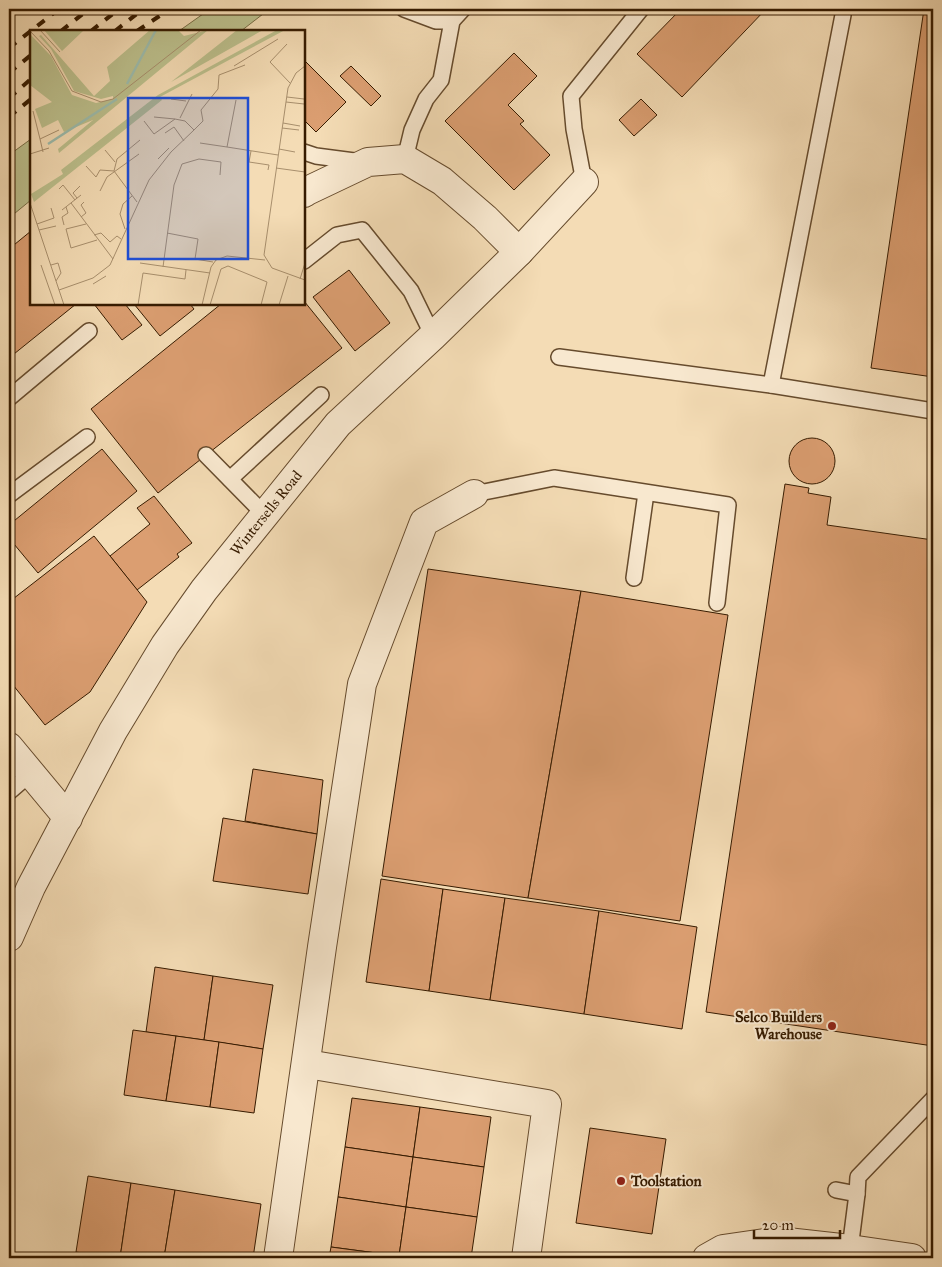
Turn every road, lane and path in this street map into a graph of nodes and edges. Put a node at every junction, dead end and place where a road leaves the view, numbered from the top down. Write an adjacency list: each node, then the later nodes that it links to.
1 (404, 9): 5 (lane)
2 (463, 9): 5 (lane)
3 (641, 9): 9 (lane)
4 (843, 15): 16 (lane)
5 (452, 21): 7 (lane)
6 (305, 152): 8 (lane)
7 (405, 159): 8 (street); 11 (street)
8 (368, 162): 10 (street)
9 (584, 182): 11 (street, Wintersells Road)
10 (305, 192)
11 (518, 252): 14 (street, Wintersells Road)
12 (305, 260): 14 (lane)
13 (89, 331): 18 (lane)
14 (433, 336): 26 (street, Wintersells Road)
15 (560, 357): 16 (lane)
16 (772, 385): 19 (lane)
17 (321, 395): 22 (lane)
18 (9, 398)
19 (933, 411)
20 (87, 437): 25 (lane)
21 (206, 455): 22 (lane)
22 (230, 479): 26 (lane)
23 (646, 493): 24 (lane); 27 (lane); 28 (lane)
24 (474, 494): 34 (street)
25 (9, 495)
26 (265, 515): 32 (street, Wintersells Road)
27 (634, 578)
28 (717, 603)
29 (9, 747): 30 (street)
30 (31, 773): 31 (lane); 32 (street)
31 (9, 792)
32 (68, 818): 33 (street, Wintersells Road)
33 (9, 937)
34 (306, 1064): 39 (street); 40 (street)
35 (933, 1099): 37 (lane)
36 (836, 1190): 37 (lane)
37 (858, 1194): 38 (lane)
38 (850, 1249): 41 (street); 42 (street)
39 (278, 1258)
40 (526, 1258)
41 (706, 1258)
42 (912, 1258)

